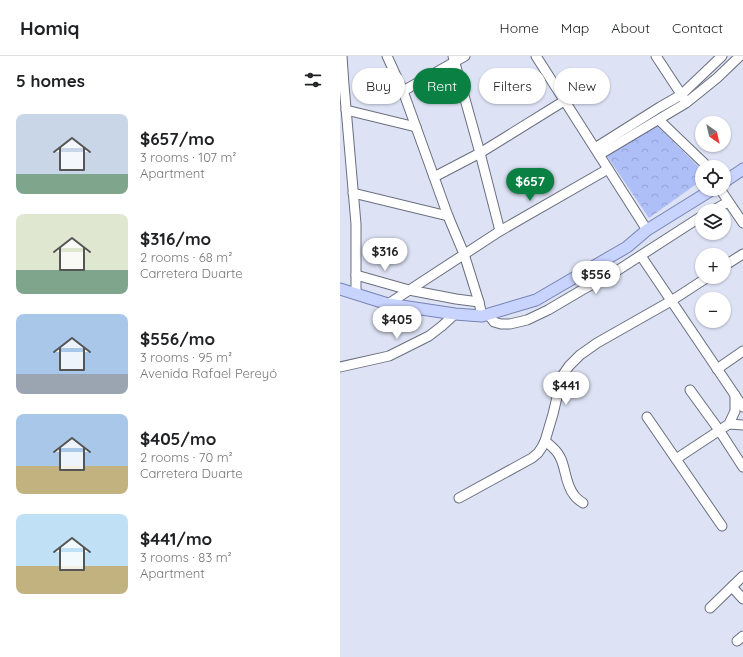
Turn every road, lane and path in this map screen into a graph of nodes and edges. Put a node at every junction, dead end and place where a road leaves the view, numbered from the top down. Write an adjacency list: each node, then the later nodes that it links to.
1 (342, 56): 16 (street)
2 (387, 56): 9 (street)
3 (465, 56): 8 (street)
4 (536, 56): 10 (street)
5 (656, 56): 13 (street)
6 (722, 56): 13 (street)
7 (740, 56): 13 (street)
8 (454, 59): 11 (street); 20 (street)
9 (392, 68)
10 (554, 85)
11 (405, 90)
12 (405, 97): 18 (street)
13 (684, 99): 17 (street); 19 (street)
14 (559, 104): 20 (street)
15 (566, 104): 19 (street)
16 (346, 110): 18 (street); 26 (street)
17 (659, 120): 19 (street); 21 (street)
18 (416, 127): 24 (street)
19 (597, 152): 22 (street)
20 (480, 153): 24 (street); 35 (street)
21 (701, 160)
22 (608, 169): 34 (street); 35 (street)
23 (743, 169): 25 (main road)
24 (434, 177): 31 (street)
25 (731, 177)
26 (353, 193): 31 (street); 40 (street)
27 (702, 196): 34 (main road)
28 (724, 196): 29 (street)
29 (728, 202): 30 (street); 33 (street)
30 (724, 204)
31 (448, 216): 36 (street)
32 (695, 221): 38 (street)
33 (743, 223)
34 (647, 230): 49 (main road)
35 (500, 231): 36 (street)
36 (464, 254): 43 (street); 46 (street)
37 (743, 254): 39 (street)
38 (641, 256): 45 (street); 49 (street)
39 (731, 262)
40 (356, 275): 43 (street); 44 (street)
41 (697, 284): 45 (street)
42 (340, 289): 44 (main road)
43 (408, 290): 46 (street); 47 (street)
44 (356, 294): 47 (main road)
45 (671, 301): 52 (street); 60 (street)
46 (479, 302): 49 (street)
47 (388, 304): 48 (main road)
48 (456, 314): 49 (main road); 51 (street)
49 (485, 315)
50 (743, 351): 52 (street)
51 (340, 367)
52 (717, 369): 54 (street)
53 (690, 390): 59 (street)
54 (735, 396): 55 (street); 57 (street)
55 (743, 407)
56 (647, 417): 61 (street)
57 (729, 424): 58 (street); 59 (street)
58 (743, 426)
59 (719, 430): 61 (street); 62 (street)
60 (545, 441): 63 (street); 64 (street)
61 (676, 459): 65 (street)
62 (743, 467)
63 (459, 498)
64 (583, 503)
65 (722, 526)
66 (743, 576): 67 (street)
67 (732, 588): 68 (street); 69 (street)
68 (743, 599)
69 (710, 608)

